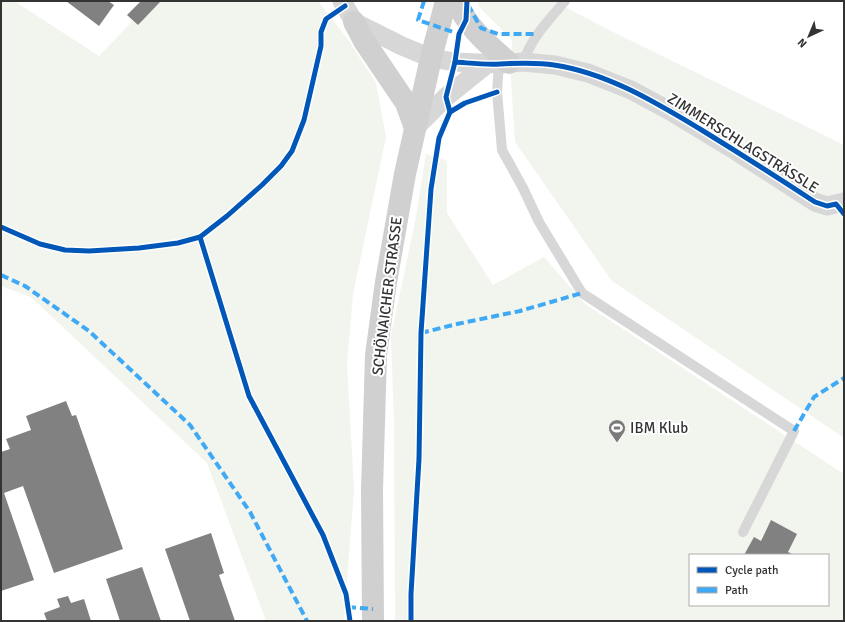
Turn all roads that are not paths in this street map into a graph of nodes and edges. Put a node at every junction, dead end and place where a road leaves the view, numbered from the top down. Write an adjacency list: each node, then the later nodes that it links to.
1 (342, 1): 5 (street)
2 (446, 1): 6 (main road, SCHÖNAICHER STRASSE)
3 (457, 1): 7 (main road)
4 (565, 1): 7 (lane)
5 (354, 22): 6 (street, ZIMMERSCHLAGSTRÄSSLE); 8 (main road)
6 (431, 58): 7 (street, ZIMMERSCHLAGSTRÄSSLE); 8 (main road, SCHÖNAICHER STRASSE)
7 (505, 63): 8 (street); 9 (street, ZIMMERSCHLAGSTRÄSSLE); 10 (lane)
8 (415, 128): 11 (main road, SCHÖNAICHER STRASSE)
9 (841, 207)
10 (743, 532)
11 (373, 621)

